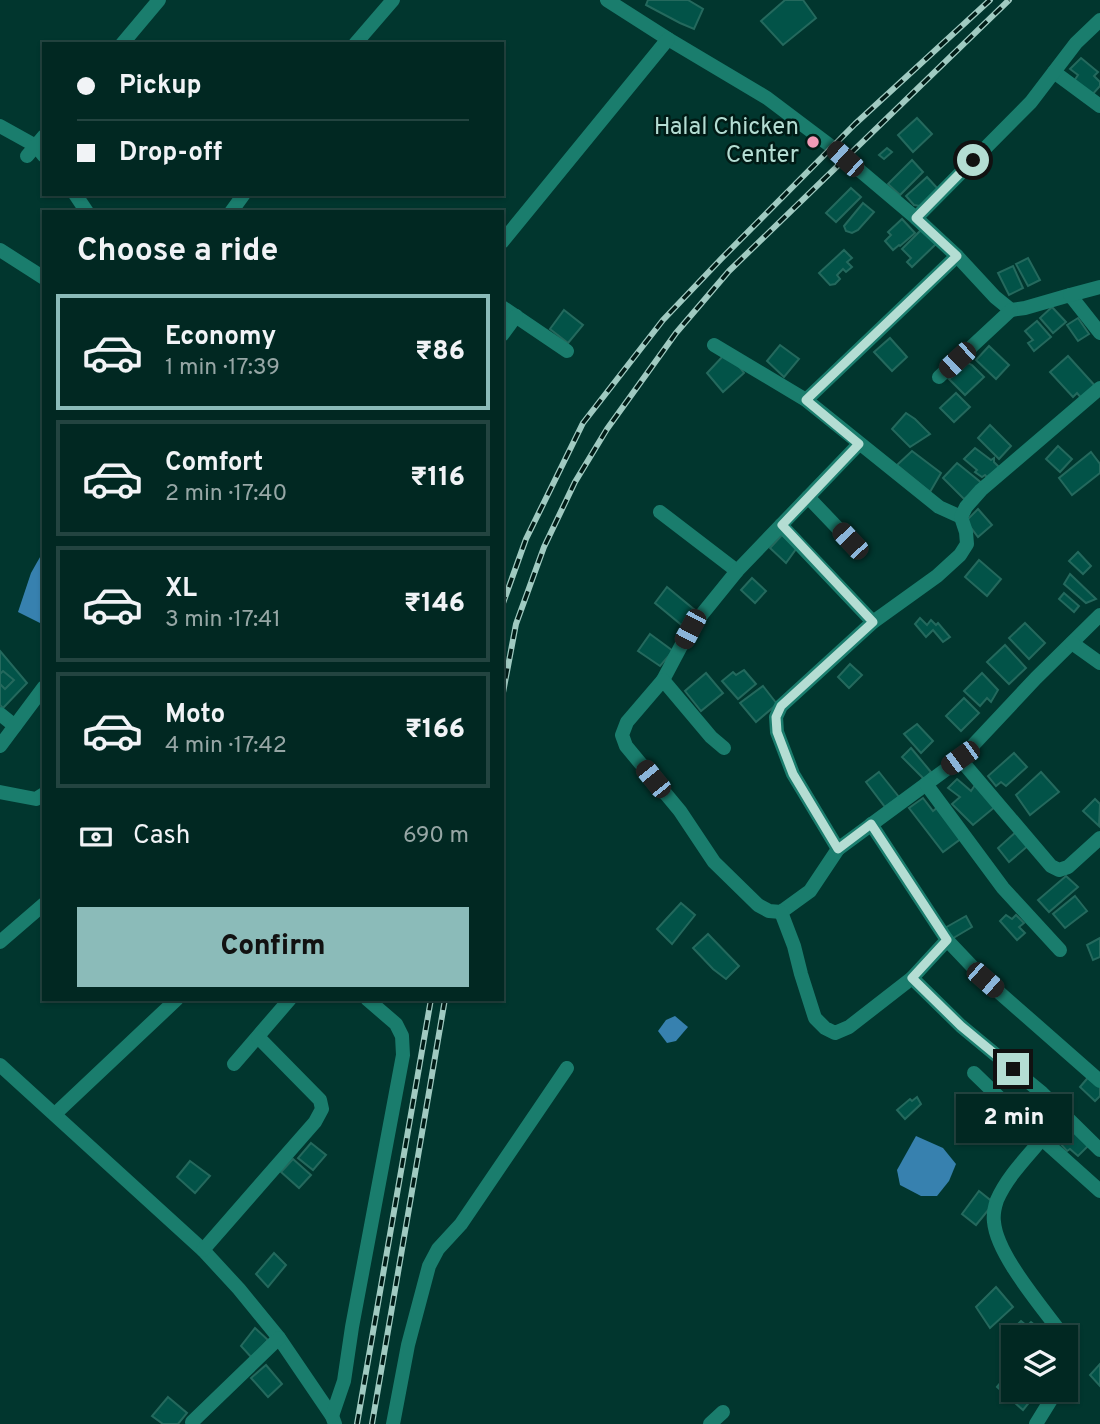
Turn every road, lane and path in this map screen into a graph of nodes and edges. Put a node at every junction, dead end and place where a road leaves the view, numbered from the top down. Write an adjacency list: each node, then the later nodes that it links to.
1 (159, 0): 6 (street)
2 (393, 0): 7 (street)
3 (616, 2): 5 (street)
4 (1100, 20): 8 (street)
5 (668, 38): 12 (street); 13 (street)
6 (124, 42)
7 (357, 42)
8 (1054, 72): 9 (street); 12 (street)
9 (1100, 106)
10 (0, 126): 11 (street)
11 (38, 148)
12 (916, 218): 15 (street)
13 (504, 240)
14 (0, 250): 16 (street)
15 (957, 256): 20 (street); 28 (street)
16 (42, 277)
17 (1100, 287): 18 (street)
18 (1070, 295): 20 (street); 23 (street)
19 (504, 308): 21 (street)
20 (1011, 310): 26 (street)
21 (516, 316): 22 (street); 25 (street)
22 (504, 332)
23 (1100, 333)
24 (714, 345): 28 (street)
25 (567, 351)
26 (939, 377)
27 (1100, 388): 32 (street)
28 (806, 400): 29 (street)
29 (859, 444): 30 (street); 32 (street)
30 (808, 497): 33 (street); 34 (street)
31 (660, 512): 35 (street)
32 (961, 517): 37 (street)
33 (782, 525): 35 (street); 37 (street)
34 (850, 541)
35 (737, 571): 40 (street)
36 (1100, 615): 38 (street)
37 (873, 622): 52 (street)
38 (1072, 643): 39 (street); 46 (street)
39 (1100, 663)
40 (663, 680): 45 (street); 54 (street)
41 (42, 690): 43 (street)
42 (0, 714): 43 (street)
43 (15, 726): 44 (street)
44 (0, 746)
45 (724, 748)
46 (960, 758): 47 (street); 51 (street)
47 (926, 784): 50 (street); 57 (street)
48 (0, 792): 49 (street)
49 (41, 799)
50 (871, 824): 52 (street); 55 (street)
51 (1100, 838)
52 (838, 849): 54 (street)
53 (42, 906): 56 (street)
54 (780, 912): 58 (street)
55 (947, 940): 58 (street); 67 (street)
56 (0, 942)
57 (1060, 950)
58 (912, 978): 70 (street)
59 (175, 1001): 68 (street)
60 (288, 1001): 62 (street)
61 (369, 1001): 77 (street)
62 (258, 1037): 63 (street); 72 (street)
63 (234, 1064)
64 (0, 1065): 68 (street)
65 (567, 1068): 79 (street)
66 (974, 1073): 69 (street)
67 (1100, 1081)
68 (55, 1114): 72 (street)
69 (1042, 1139): 71 (street); 73 (street)
70 (1100, 1150)
71 (1097, 1183)
72 (203, 1250): 74 (street)
73 (1056, 1325)
74 (279, 1338): 77 (street); 78 (street)
75 (1050, 1402): 81 (street)
76 (723, 1412): 80 (street)
77 (334, 1420)
78 (192, 1422)
79 (393, 1424)
80 (710, 1424)
81 (1036, 1424)

